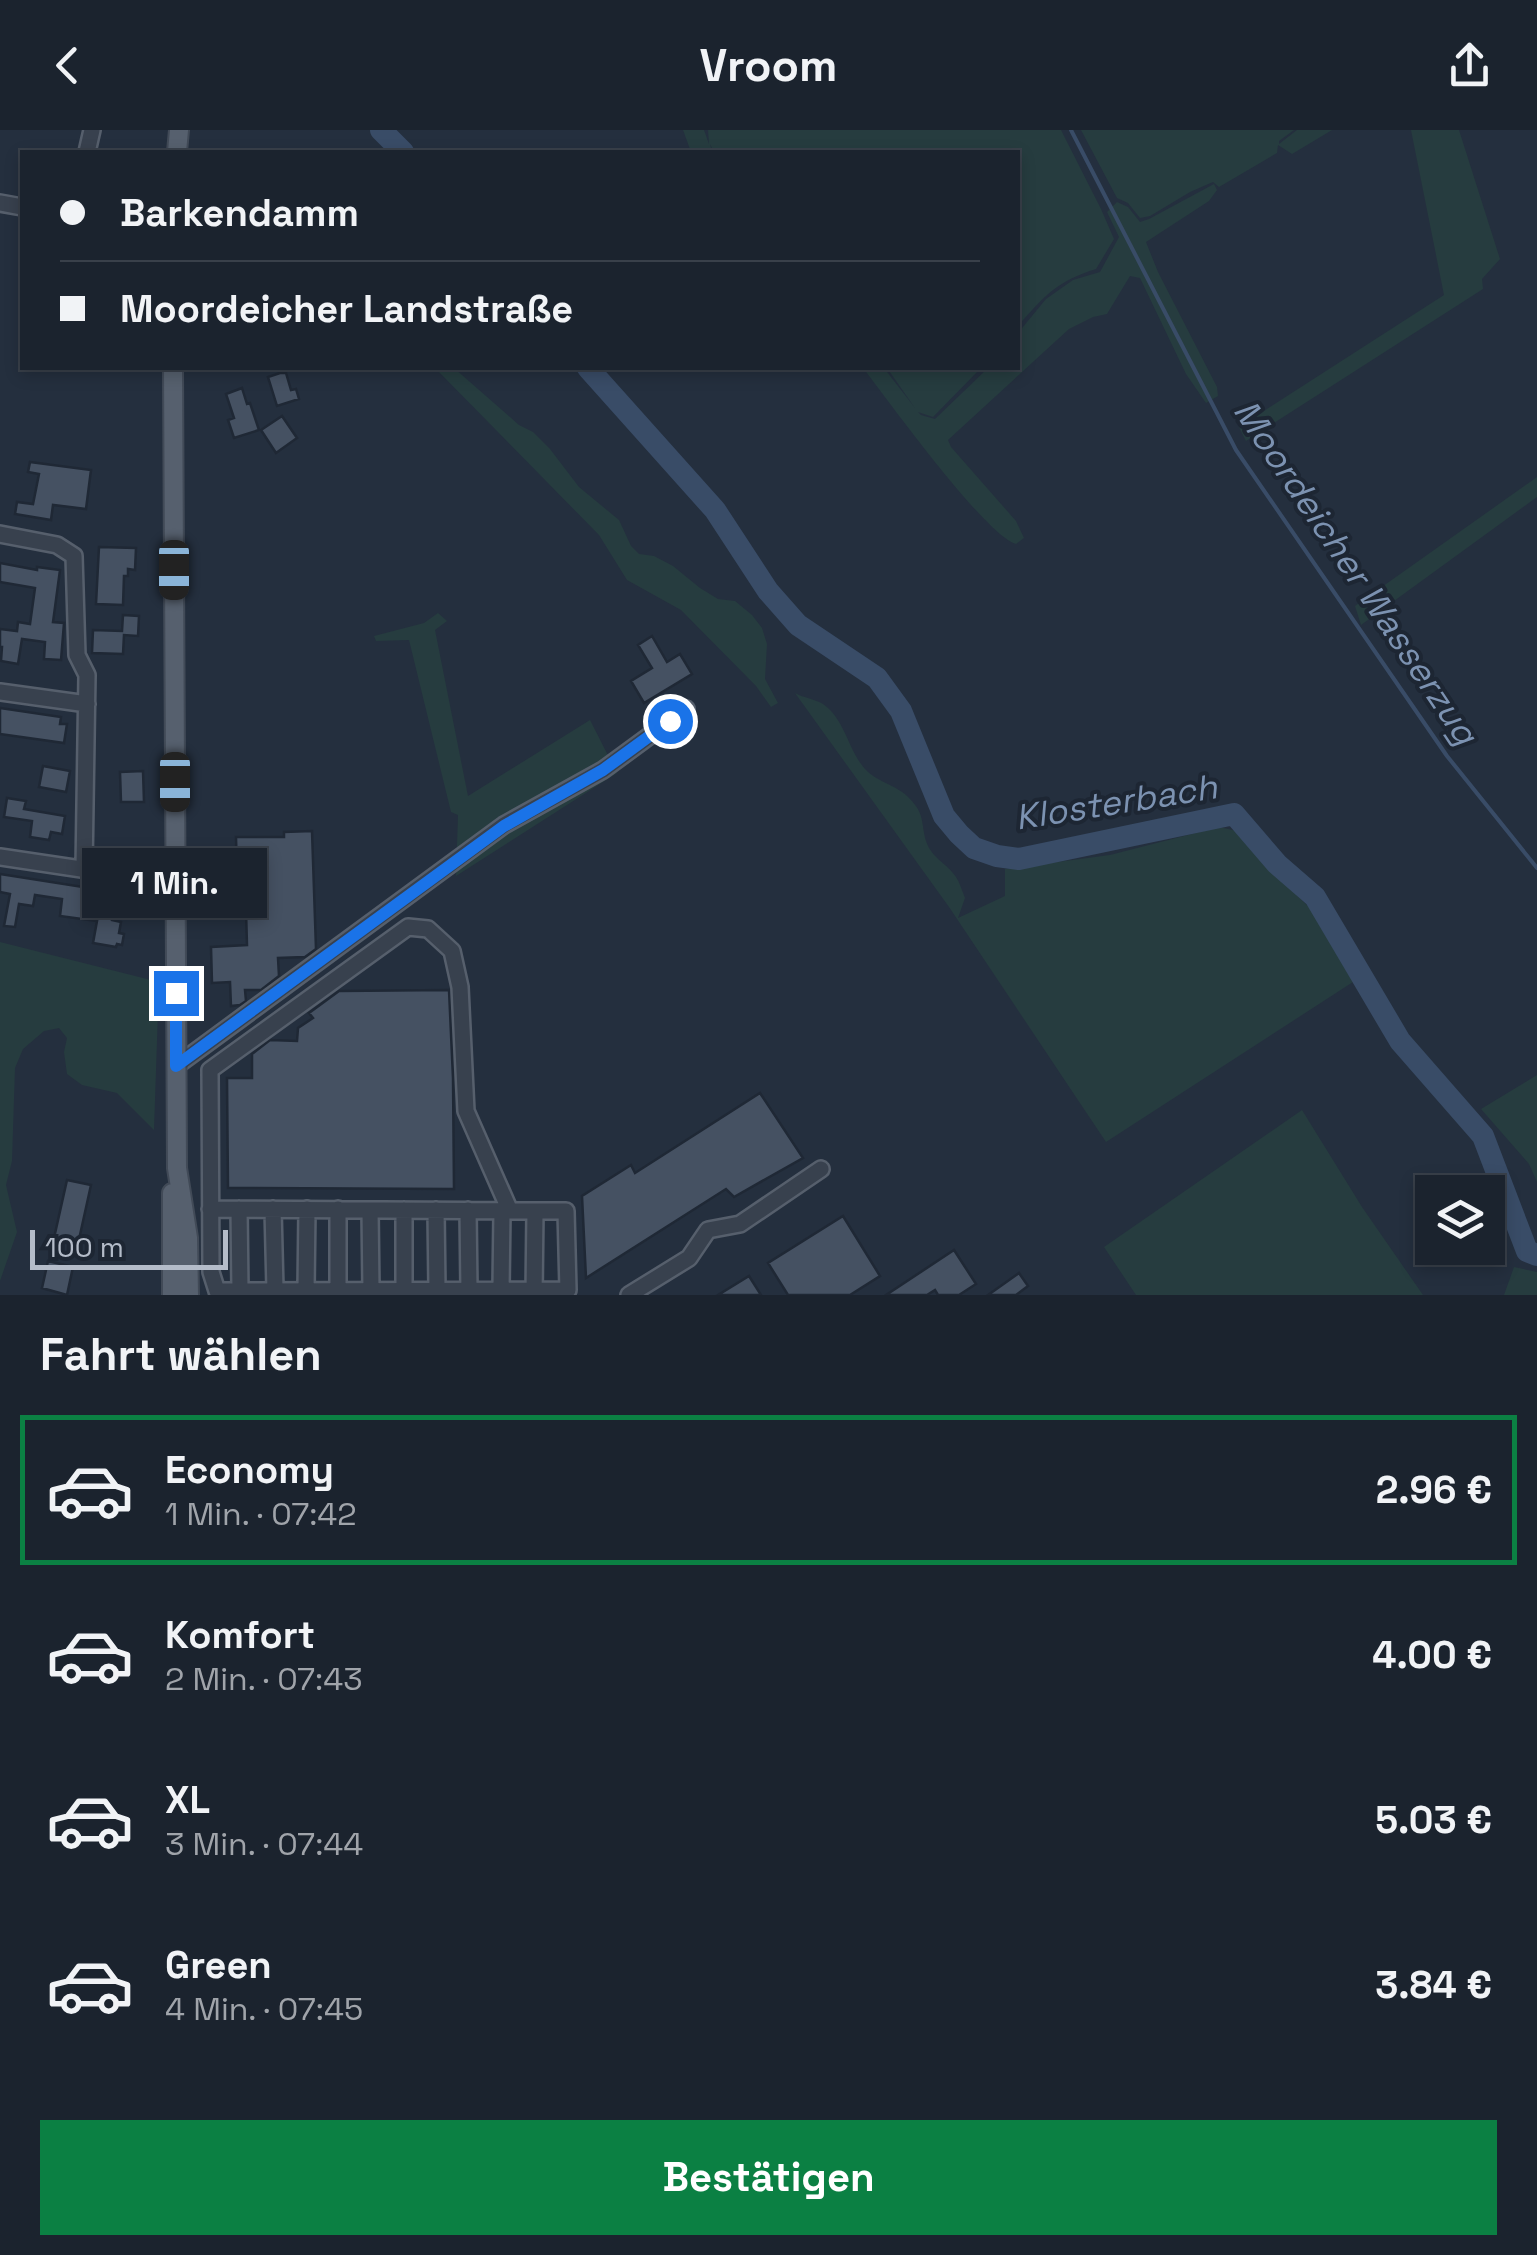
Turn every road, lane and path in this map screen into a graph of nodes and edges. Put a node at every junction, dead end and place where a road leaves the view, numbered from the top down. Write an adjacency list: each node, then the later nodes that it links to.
1 (173, 370): 8 (main road)
2 (0, 534): 4 (street)
3 (0, 692): 4 (street)
4 (87, 704): 7 (street)
5 (686, 708): 9 (street)
6 (0, 857): 7 (street)
7 (84, 870): 8 (street)
8 (175, 883): 9 (main road)
9 (176, 1066): 10 (main road)
10 (177, 1168): 33 (main road); 34 (main road)
11 (821, 1169): 35 (street)
12 (210, 1209): 13 (street); 21 (street); 24 (street)
13 (239, 1209): 14 (street); 24 (street)
14 (273, 1209): 15 (street); 25 (street)
15 (307, 1209): 16 (street); 26 (street)
16 (338, 1210): 17 (street); 27 (street)
17 (370, 1210): 18 (street); 28 (street)
18 (404, 1210): 19 (street); 29 (street)
19 (436, 1210): 20 (street); 30 (street)
20 (468, 1210): 21 (street); 31 (street)
21 (506, 1211): 22 (street); 23 (street)
22 (535, 1211): 32 (street); 32 (street)
23 (501, 1289): 31 (street); 32 (street)
24 (240, 1290): 25 (street)
25 (275, 1290): 26 (street)
26 (306, 1290): 27 (street)
27 (338, 1290): 28 (street)
28 (371, 1290): 29 (street)
29 (404, 1290): 30 (street)
30 (437, 1290): 31 (street)
31 (469, 1290)
32 (534, 1292)
33 (172, 1295)
34 (189, 1295)
35 (628, 1295)

